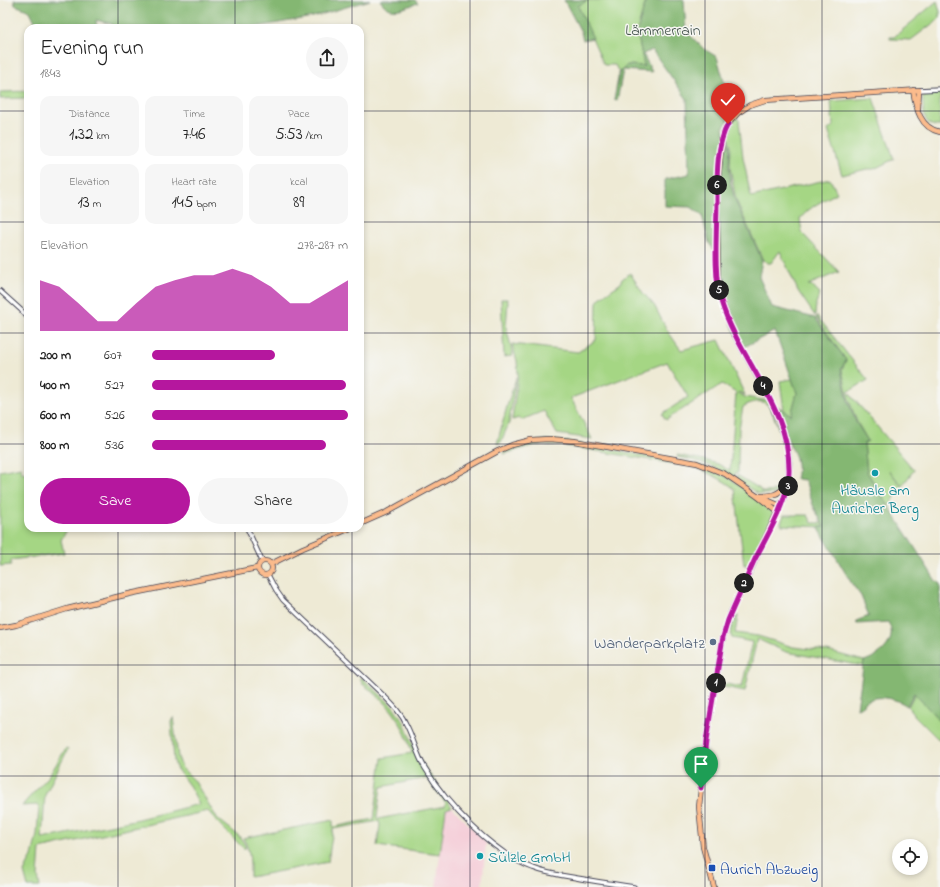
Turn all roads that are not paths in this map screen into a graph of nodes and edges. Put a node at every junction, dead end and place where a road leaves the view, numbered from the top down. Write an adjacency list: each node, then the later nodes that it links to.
1 (940, 89): 3 (street)
2 (913, 90): 3 (main road); 4 (main road); 10 (main road)
3 (919, 90): 4 (main road)
4 (918, 109): 6 (main road)
5 (940, 128): 6 (main road)
6 (932, 129): 7 (main road)
7 (940, 132)
8 (0, 292): 9 (street)
9 (24, 313)
10 (788, 480): 11 (main road); 12 (main road)
11 (757, 496): 12 (main road); 13 (main road); 14 (main road)
12 (781, 506): 13 (main road)
13 (778, 512): 23 (main road)
14 (364, 522)
15 (249, 532): 17 (street)
16 (341, 532): 18 (main road)
17 (262, 561): 18 (main road); 19 (main road)
18 (271, 564): 20 (main road)
19 (257, 568): 20 (main road); 21 (main road)
20 (268, 575): 22 (street)
21 (0, 628)
22 (634, 887)
23 (714, 887)

